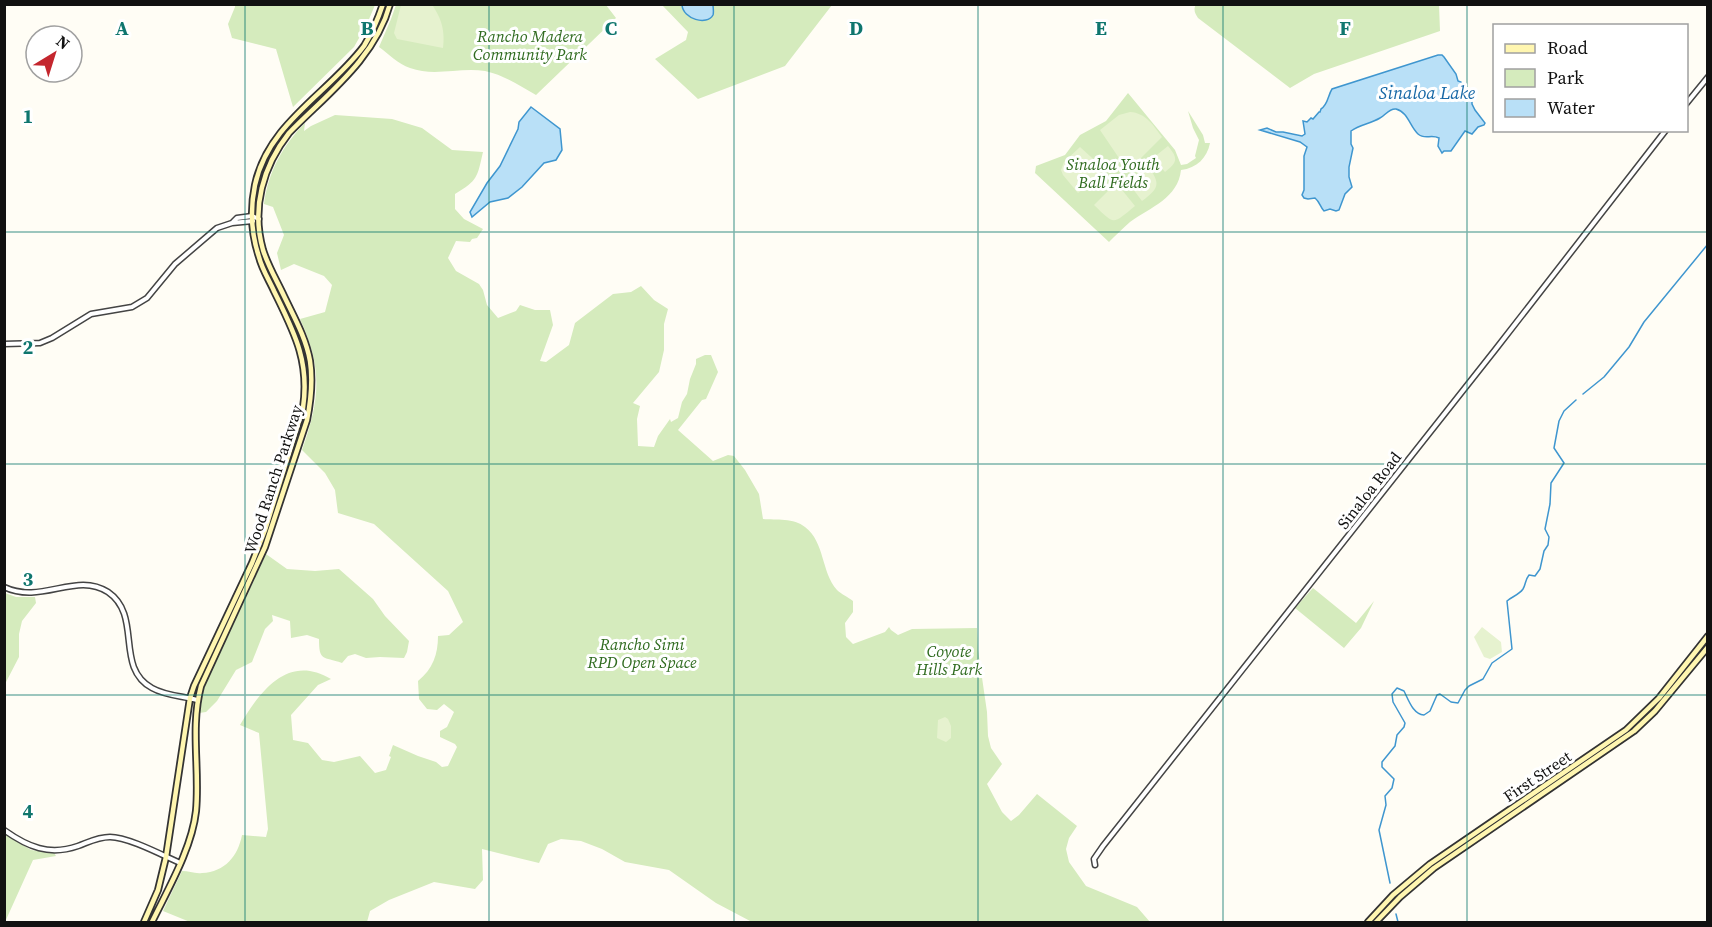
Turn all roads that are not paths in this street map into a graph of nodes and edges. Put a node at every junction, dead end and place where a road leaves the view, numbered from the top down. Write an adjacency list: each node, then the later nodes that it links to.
1 (383, 4): 6 (main road, Wood Ranch Parkway)
2 (390, 4): 7 (main road, Wood Ranch Parkway)
3 (1707, 76): 4 (street)
4 (1688, 101)
5 (1664, 132): 17 (street, Sinaloa Road)
6 (252, 219): 7 (street); 8 (street); 12 (main road, Wood Ranch Parkway)
7 (259, 219): 13 (main road, Wood Ranch Parkway)
8 (4, 344)
9 (4, 588): 12 (street)
10 (1707, 636): 20 (main road, First Street)
11 (1707, 646): 21 (main road, First Street)
12 (190, 698): 13 (street); 15 (main road, Wood Ranch Parkway)
13 (197, 700): 16 (main road, Wood Ranch Parkway)
14 (4, 830): 15 (street)
15 (166, 857): 16 (street); 18 (main road, Wood Ranch Parkway)
16 (180, 863): 19 (main road, Wood Ranch Parkway)
17 (1095, 865)
18 (144, 922)
19 (152, 922)
20 (1368, 922)
21 (1376, 922)

